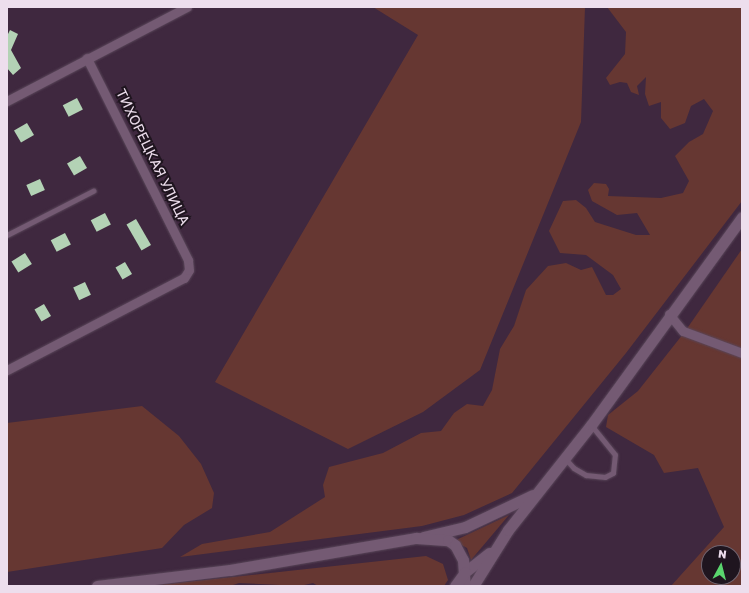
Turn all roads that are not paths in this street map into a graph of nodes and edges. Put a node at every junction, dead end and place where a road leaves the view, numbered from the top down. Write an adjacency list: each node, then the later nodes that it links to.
1 (187, 7): 2 (street)
2 (88, 58): 3 (street); 9 (street, ТИХОРЕЦКАЯ УЛИЦА)
3 (7, 101)
4 (93, 191): 6 (lane)
5 (742, 217): 7 (street)
6 (7, 235)
7 (669, 314): 8 (street); 10 (street)
8 (742, 353)
9 (7, 370)
10 (591, 425): 11 (street); 11 (lane)
11 (565, 458): 12 (street)
12 (535, 494): 13 (street); 14 (street)
13 (416, 538): 15 (street); 16 (street)
14 (495, 549): 15 (street); 19 (street)
15 (465, 572): 17 (street); 18 (street)
16 (97, 586)
17 (455, 586)
18 (465, 586)
19 (472, 586)

